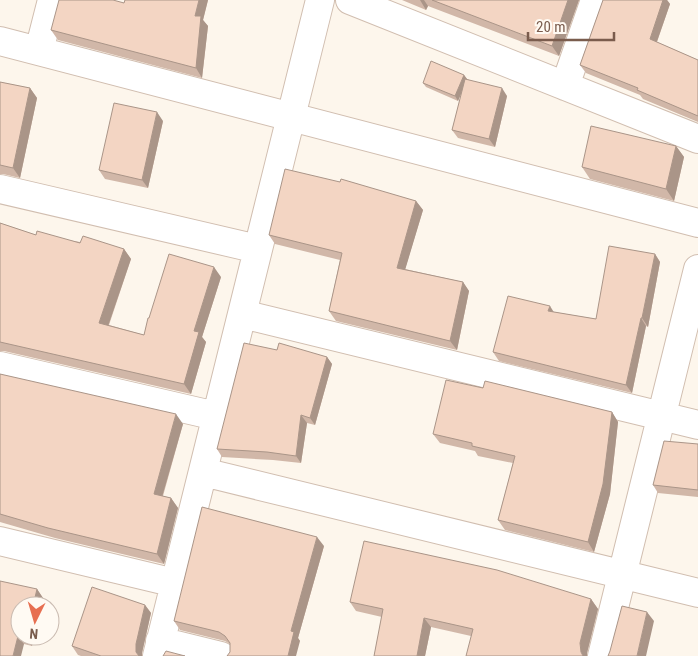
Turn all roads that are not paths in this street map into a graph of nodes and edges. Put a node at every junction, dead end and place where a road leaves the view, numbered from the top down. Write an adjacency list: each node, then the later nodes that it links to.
1 (52, 0): 6 (street)
2 (320, 0): 8 (street)
3 (350, 0): 7 (street)
4 (595, 0): 7 (street)
5 (0, 40): 6 (street)
6 (39, 51): 8 (street)
7 (565, 86): 9 (street)
8 (291, 116): 11 (street); 12 (street)
9 (698, 139)
10 (0, 189): 12 (street)
11 (698, 223)
12 (258, 249): 14 (street)
13 (698, 269): 17 (street)
14 (242, 314): 16 (street); 17 (street)
15 (0, 366): 16 (street)
16 (216, 416): 19 (street)
17 (662, 416): 18 (street); 21 (street)
18 (698, 425)
19 (203, 472): 21 (street); 22 (street)
20 (0, 541): 22 (street)
21 (622, 575): 23 (street); 26 (street)
22 (175, 583): 24 (street)
23 (698, 593)
24 (158, 649): 25 (street)
25 (221, 656)
26 (602, 656)

